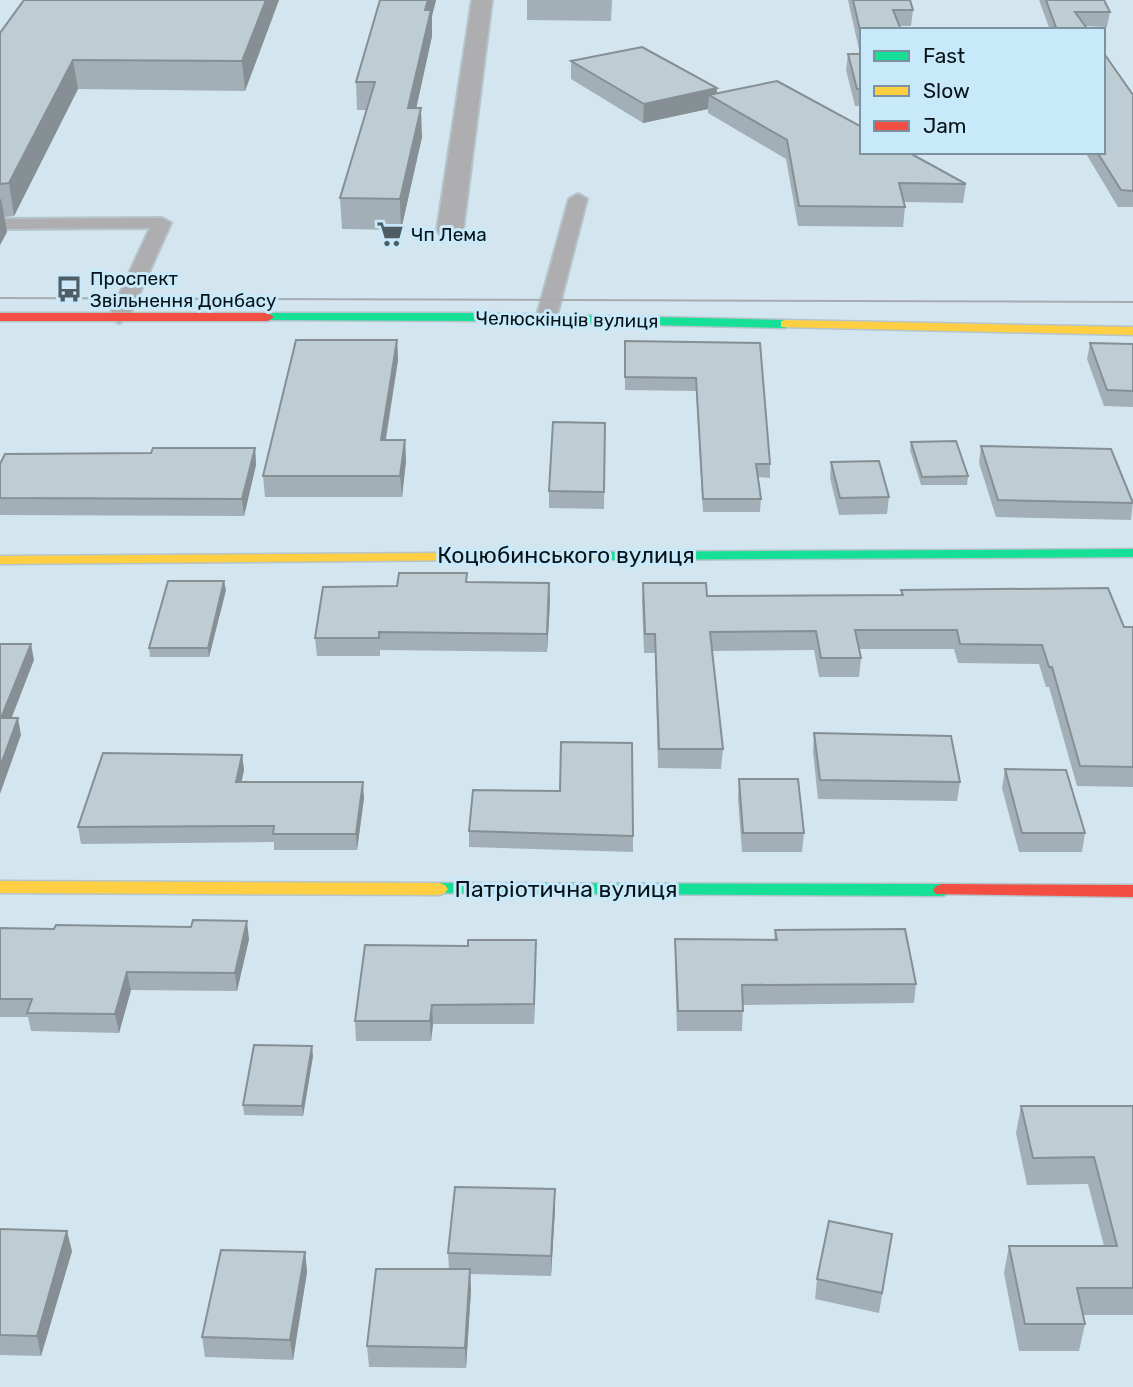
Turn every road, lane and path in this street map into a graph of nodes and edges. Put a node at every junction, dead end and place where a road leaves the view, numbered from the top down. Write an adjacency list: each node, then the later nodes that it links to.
1 (482, 0): 4 (street)
2 (578, 199): 7 (lane)
3 (0, 224): 6 (lane)
4 (450, 229)
5 (0, 317): 6 (street, Челюскінців вулиця)
6 (119, 317): 7 (street, Челюскінців вулиця)
7 (546, 319): 8 (street, Челюскінців вулиця)
8 (1133, 331)
9 (1133, 553): 10 (street, Коцюбинського вулиця)
10 (0, 560)
11 (0, 887): 12 (street, Патріотична вулиця)
12 (1133, 891)

